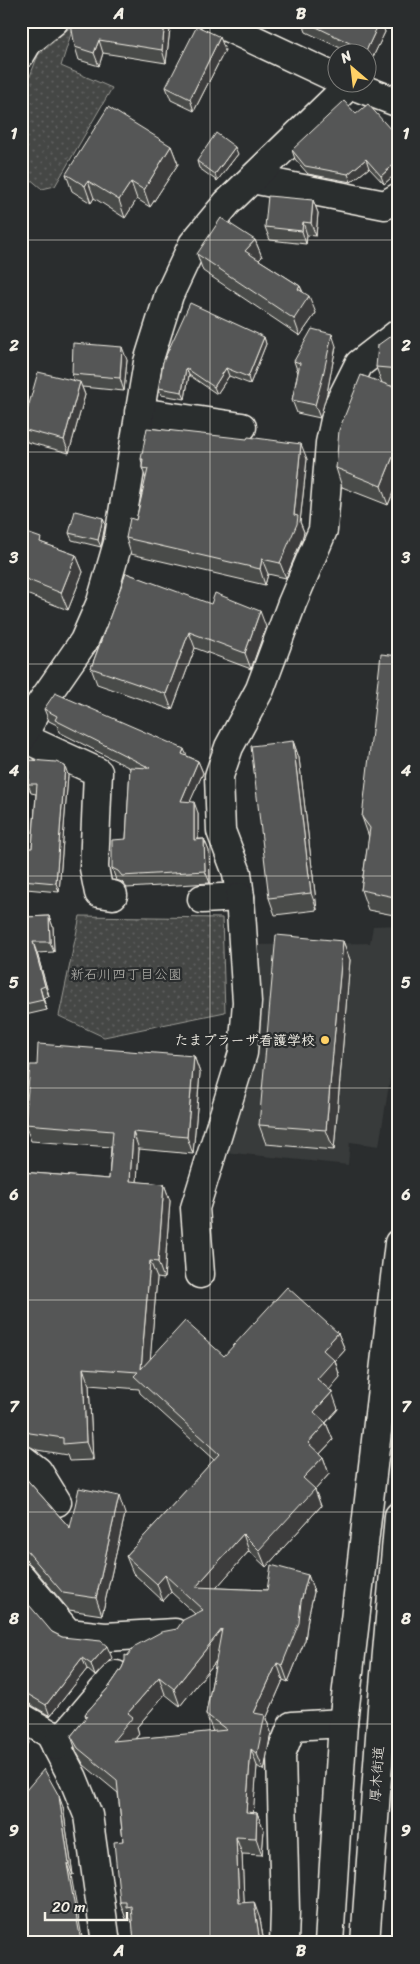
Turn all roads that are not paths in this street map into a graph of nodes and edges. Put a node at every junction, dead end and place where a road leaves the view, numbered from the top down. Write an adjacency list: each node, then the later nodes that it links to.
1 (54, 21): 3 (main road)
2 (214, 21): 4 (main road)
3 (21, 54)
4 (328, 74)
5 (335, 92): 8 (main road)
6 (370, 92): 7 (main road)
7 (399, 103)
8 (252, 179): 9 (main road); 11 (main road)
9 (399, 197)
10 (399, 333): 15 (main road)
11 (139, 412): 12 (main road); 13 (main road)
12 (242, 427)
13 (22, 738): 14 (main road)
14 (113, 895)
15 (240, 897): 16 (main road); 18 (main road)
16 (202, 900)
17 (399, 1243): 26 (main road)
18 (200, 1274)
19 (21, 1458): 20 (main road)
20 (57, 1502)
21 (399, 1516): 31 (main road, 厚木街道)
22 (21, 1577): 23 (main road)
23 (175, 1633)
24 (116, 1676): 27 (main road)
25 (21, 1717): 27 (main road)
26 (343, 1723): 29 (main road); 30 (main road)
27 (56, 1746): 28 (main road)
28 (106, 1943)
29 (284, 1943)
30 (329, 1943)
31 (364, 1943)

